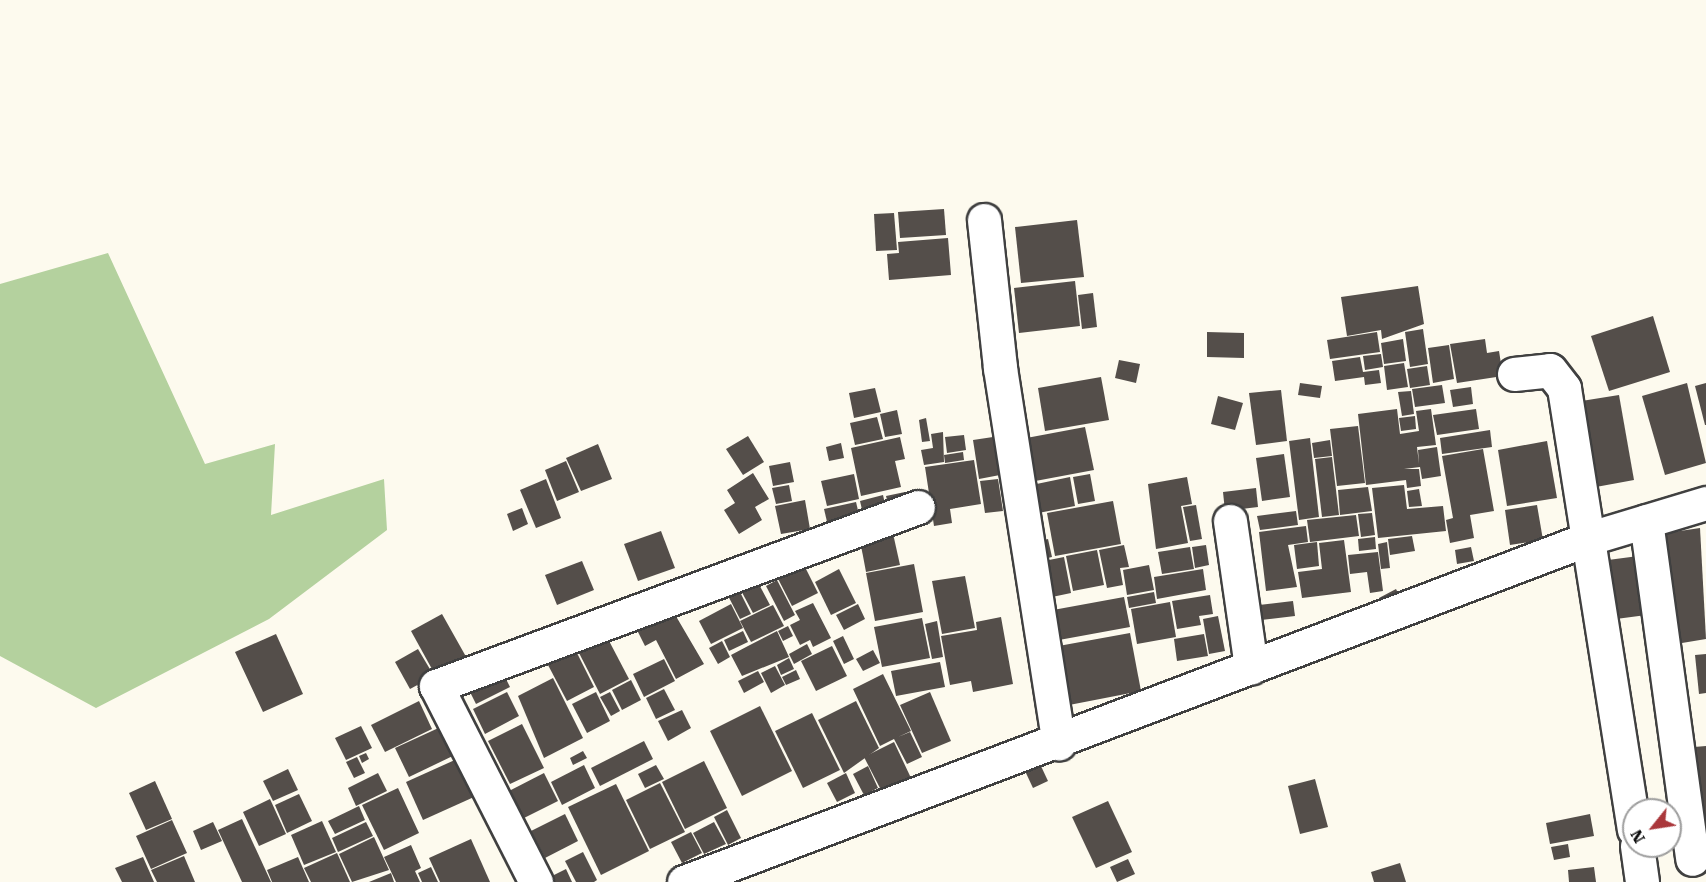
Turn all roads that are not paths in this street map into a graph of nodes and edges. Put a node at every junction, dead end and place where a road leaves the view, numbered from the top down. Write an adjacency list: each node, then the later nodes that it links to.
1 (984, 219): 9 (street)
2 (1514, 374): 7 (street)
3 (1706, 503): 6 (street)
4 (918, 507): 13 (street)
5 (1230, 521): 8 (street)
6 (1646, 521): 7 (street); 12 (street)
7 (1590, 538): 8 (street); 10 (street)
8 (1251, 667): 9 (street)
9 (1059, 743): 14 (street)
10 (1629, 798)
11 (1639, 858): 15 (street)
12 (1692, 859)
13 (536, 882)
14 (684, 882)
15 (1642, 882)

